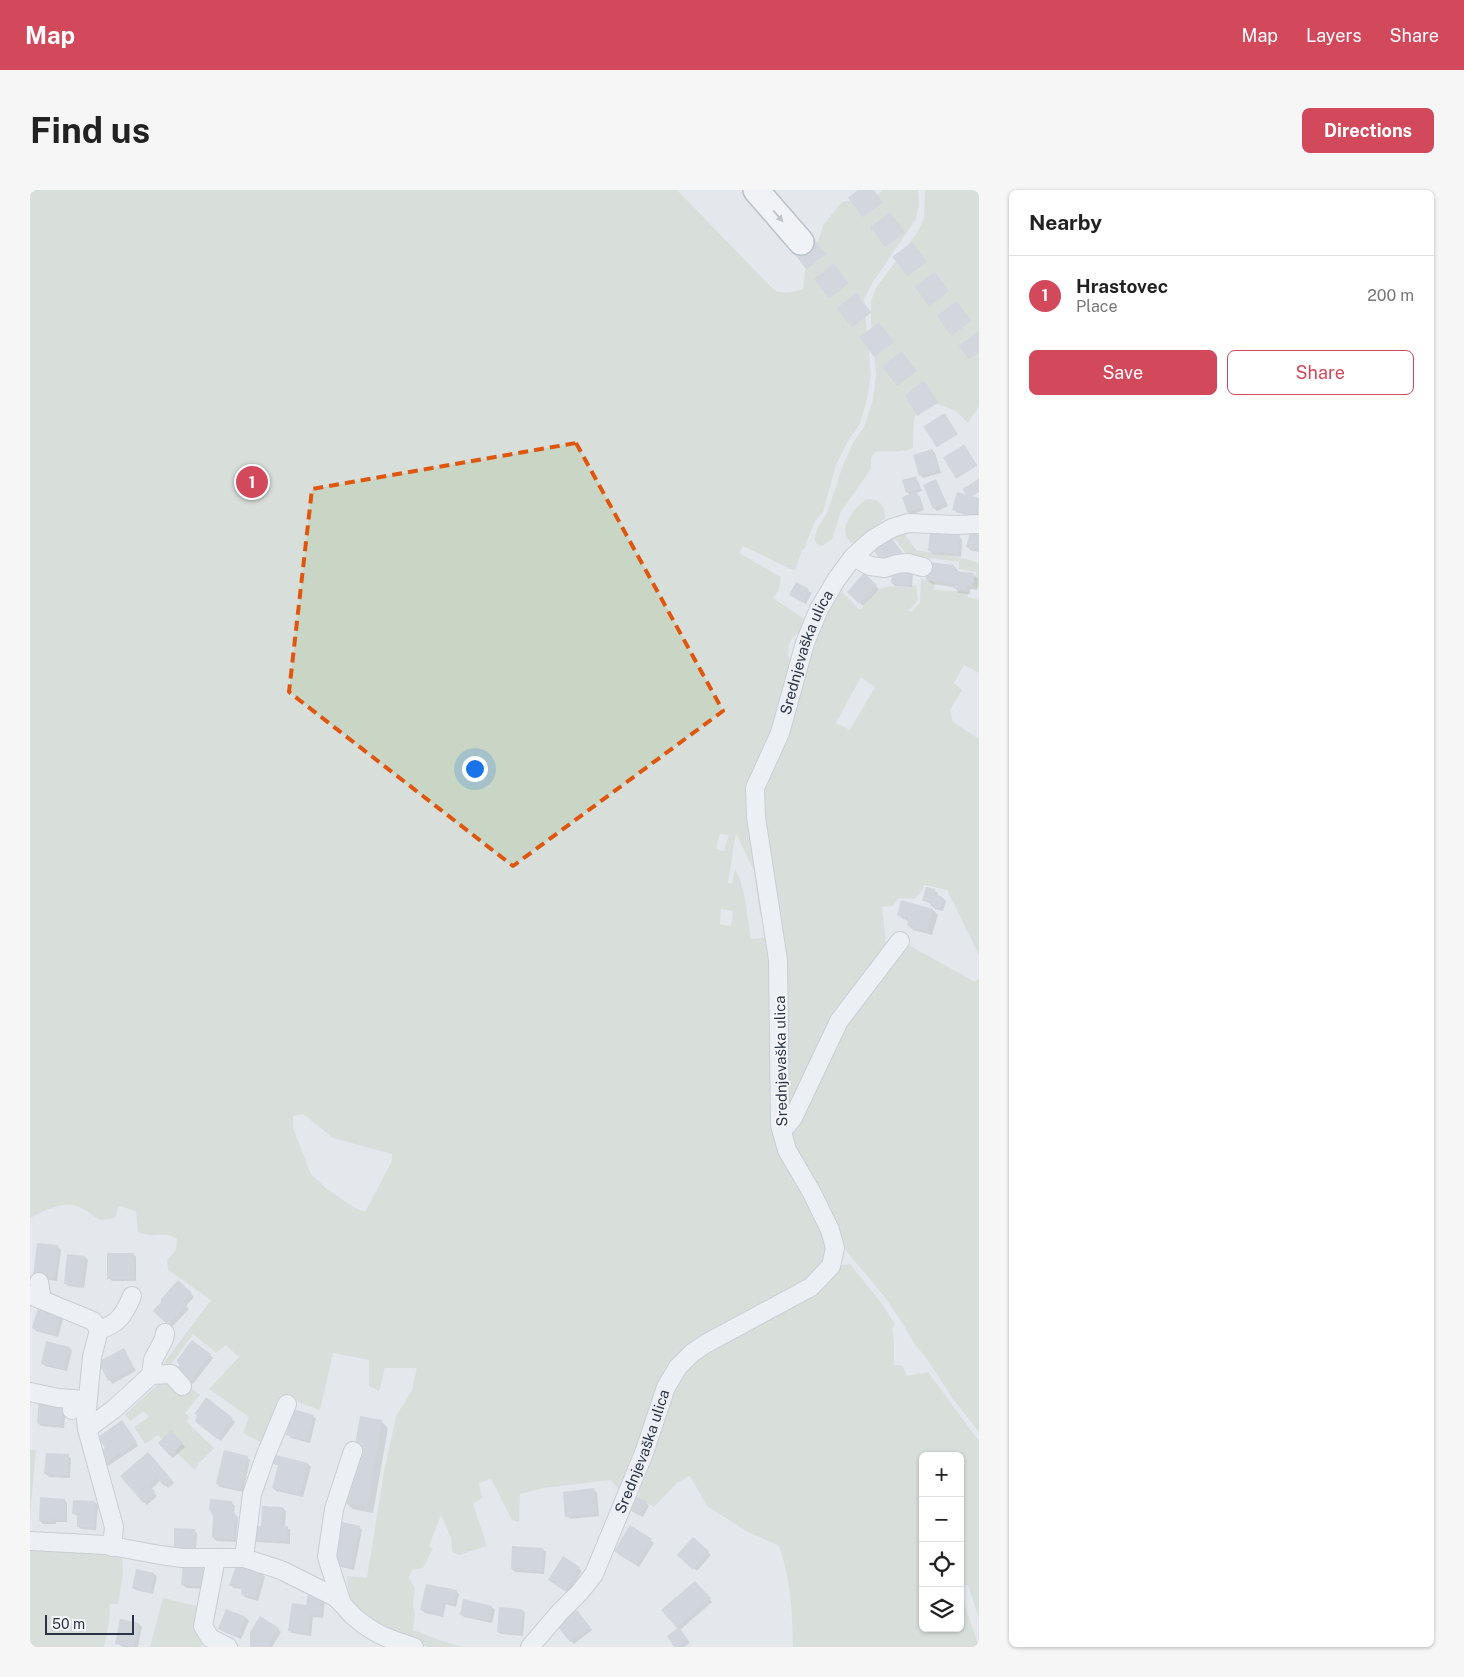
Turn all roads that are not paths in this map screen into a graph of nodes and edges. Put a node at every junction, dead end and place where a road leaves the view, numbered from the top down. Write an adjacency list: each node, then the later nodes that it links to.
1 (756, 190): 2 (highway, one-way to 2)
2 (801, 242)
3 (979, 524): 4 (street, Srednjevaška ulica)
4 (853, 557): 5 (street); 7 (street, Srednjevaška ulica)
5 (922, 567)
6 (900, 941): 7 (street)
7 (782, 1131): 26 (street, Srednjevaška ulica)
8 (37, 1292): 10 (street)
9 (132, 1296): 10 (street)
10 (98, 1330): 16 (street)
11 (165, 1333): 12 (street)
12 (151, 1375): 13 (street); 17 (street)
13 (182, 1386)
14 (30, 1392): 16 (street)
15 (287, 1404): 22 (street)
16 (79, 1405): 17 (street)
17 (87, 1429): 20 (street)
18 (353, 1451): 23 (street)
19 (30, 1541): 20 (street)
20 (112, 1547): 21 (street)
21 (216, 1558): 22 (street); 24 (street)
22 (244, 1558): 23 (street)
23 (341, 1601): 25 (street)
24 (228, 1647)
25 (414, 1647)
26 (530, 1647)

